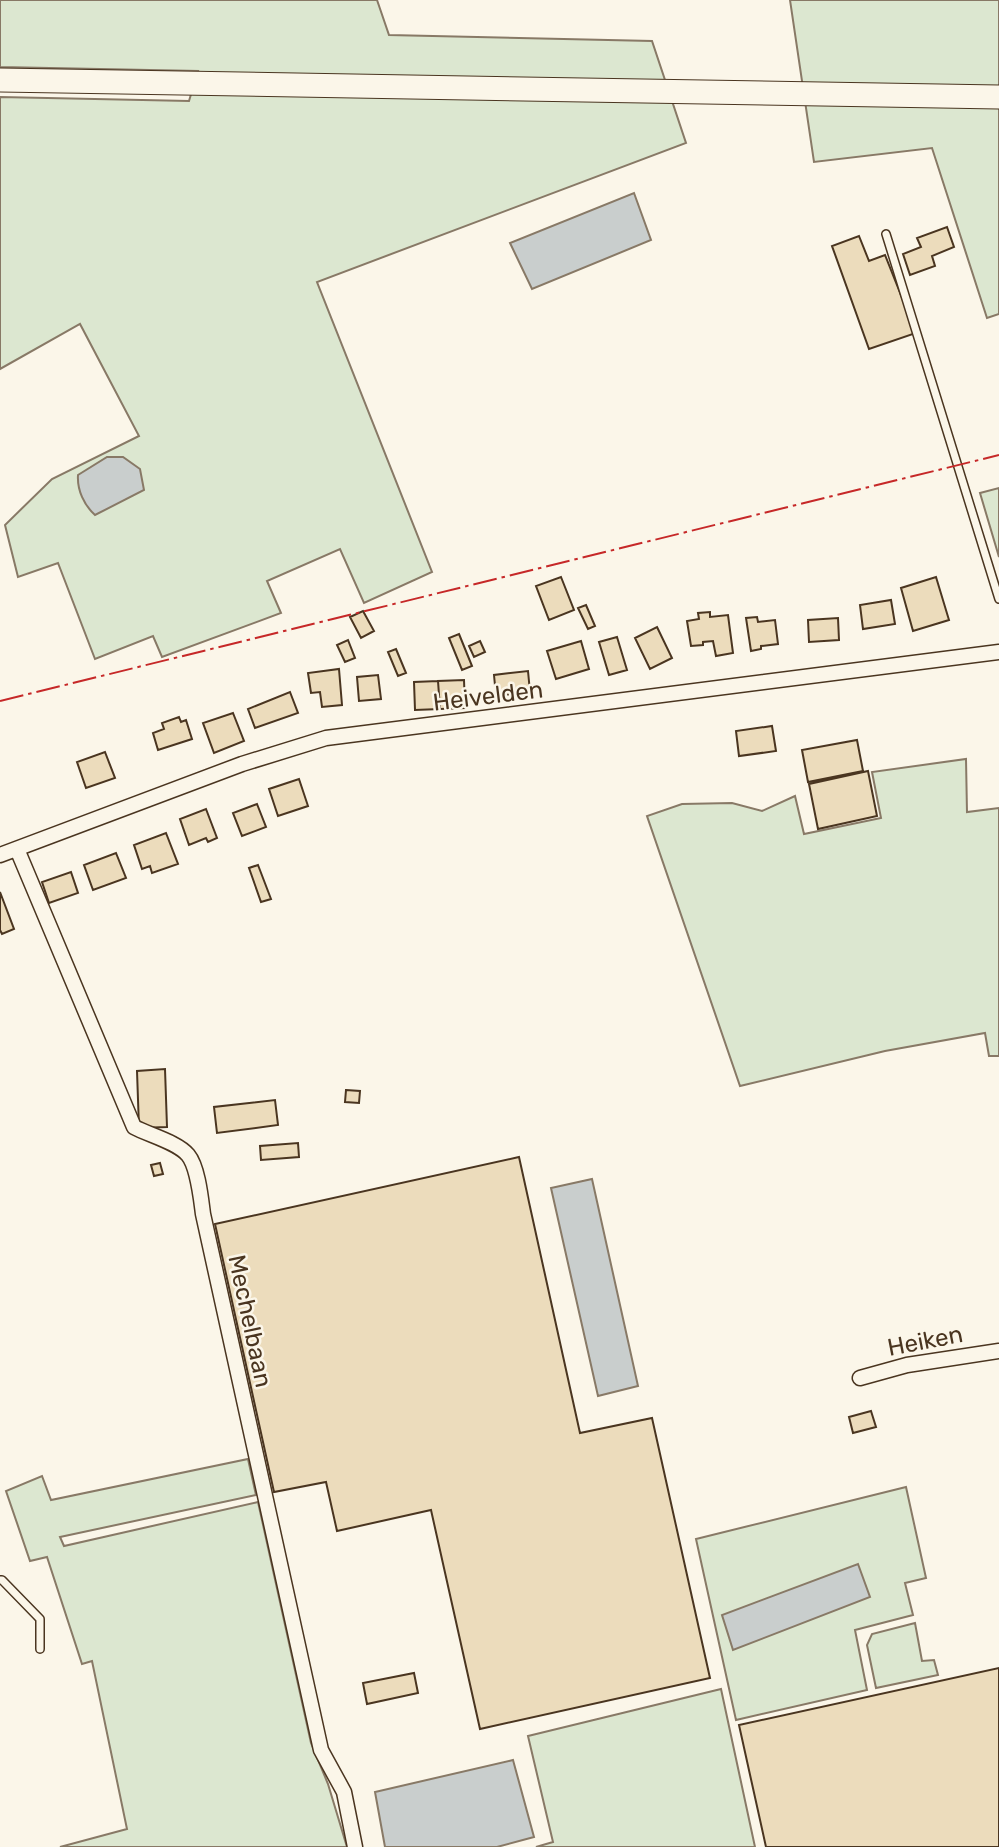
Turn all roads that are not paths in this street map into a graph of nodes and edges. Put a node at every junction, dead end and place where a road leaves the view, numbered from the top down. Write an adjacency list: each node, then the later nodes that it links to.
1 (0, 80): 2 (main road)
2 (999, 97)
3 (886, 234): 4 (lane)
4 (999, 599)
5 (999, 652): 6 (street, Heivelden)
6 (17, 849): 7 (street, Heivelden); 12 (street, Mechelbaan)
7 (0, 855)
8 (999, 1351): 9 (street, Heiken)
9 (860, 1378)
10 (0, 1580): 11 (lane)
11 (40, 1649)
12 (355, 1847)

